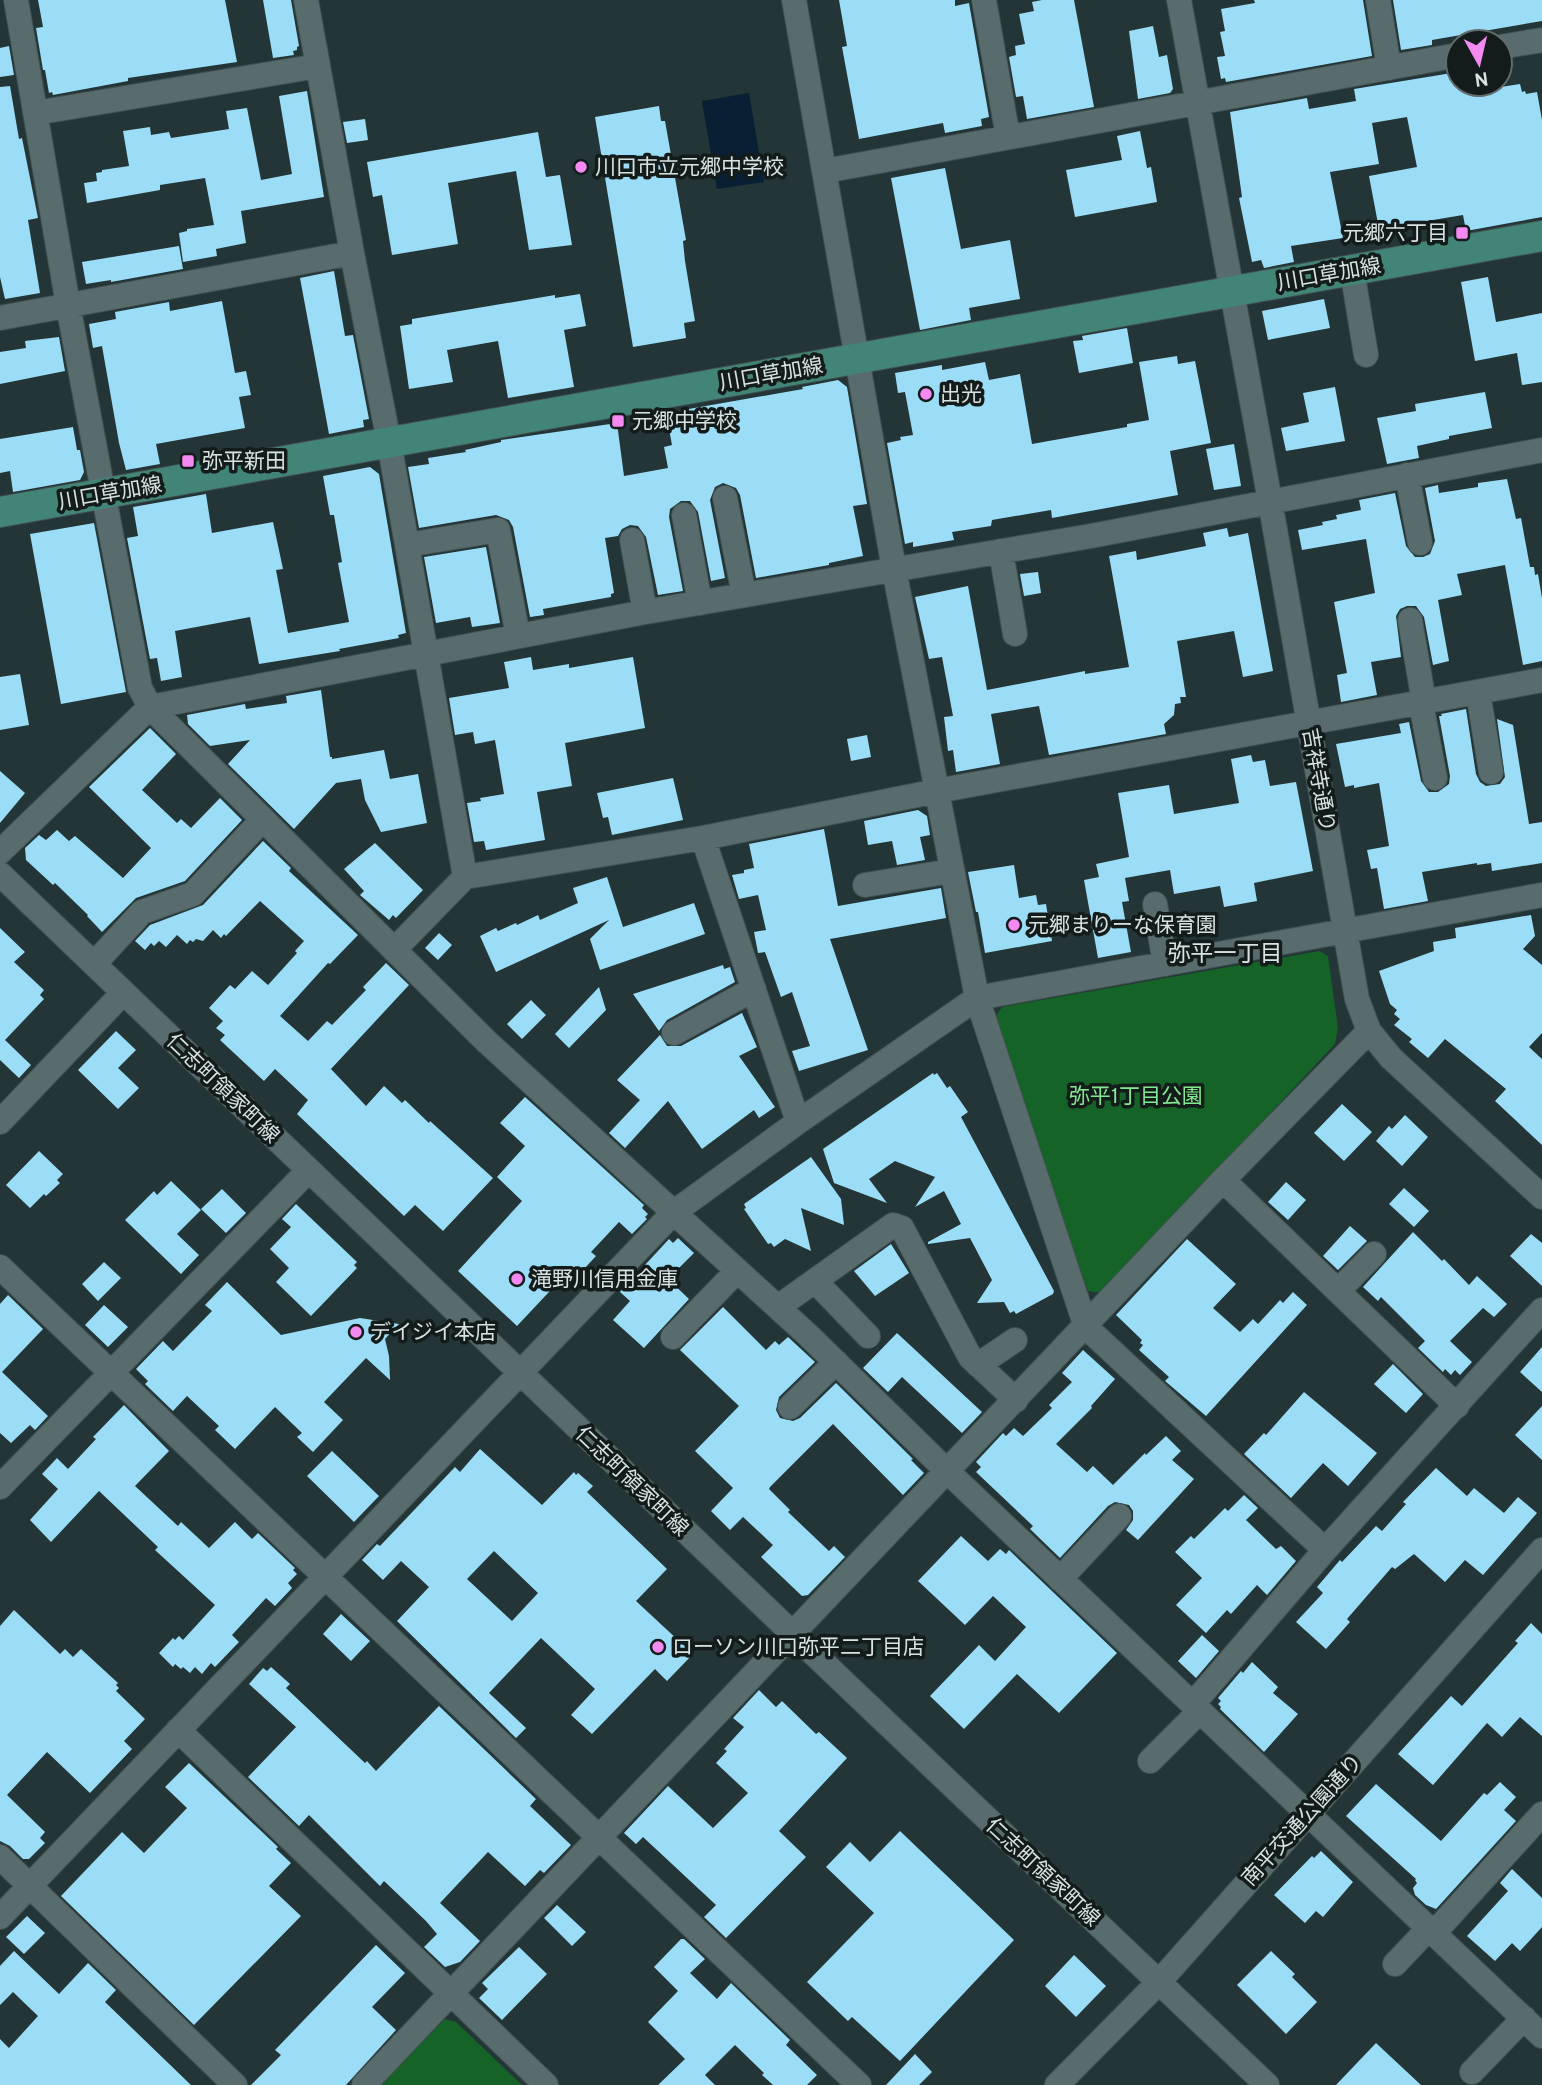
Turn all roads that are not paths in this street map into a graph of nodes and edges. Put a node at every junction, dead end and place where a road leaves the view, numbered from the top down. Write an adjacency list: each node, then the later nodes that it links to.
1 (6, 0): 8 (street)
2 (16, 0): 15 (street)
3 (306, 0): 12 (street)
4 (794, 0): 17 (street)
5 (984, 0): 16 (street)
6 (1179, 0): 14 (street, 吉祥寺通り)
7 (1378, 0): 13 (street)
8 (0, 7)
9 (1542, 40): 10 (street)
10 (1514, 45)
11 (1444, 58): 13 (street)
12 (318, 66): 15 (street); 19 (street)
13 (1390, 68): 14 (street)
14 (1198, 102): 16 (street); 21 (street, 吉祥寺通り)
15 (35, 113): 22 (street)
16 (1008, 138): 17 (street)
17 (825, 171): 25 (street)
18 (1542, 236): 20 (main road, 川口草加線)
19 (352, 253): 22 (street); 26 (street)
20 (1352, 270): 21 (main road, 川口草加線); 24 (street)
21 (1231, 291): 25 (main road, 川口草加線); 31 (street, 吉祥寺通り)
22 (68, 305): 23 (street); 29 (street)
23 (0, 318)
24 (1366, 355)
25 (858, 358): 26 (main road, 川口草加線); 38 (street)
26 (389, 442): 29 (main road, 川口草加線); 36 (street)
27 (1542, 450): 28 (street)
28 (1407, 475): 31 (street); 35 (street)
29 (104, 494): 32 (main road, 川口草加線); 49 (street)
30 (725, 498): 39 (street)
31 (1270, 501): 37 (street); 50 (street, 吉祥寺通り)
32 (0, 512)
33 (684, 515): 40 (street)
34 (632, 540): 41 (street)
35 (1420, 543)
36 (407, 545): 44 (street); 45 (street)
37 (1001, 551): 38 (street); 43 (street)
38 (894, 569): 39 (street); 53 (street)
39 (744, 595): 40 (street)
40 (700, 603): 41 (street)
41 (645, 612): 44 (street)
42 (1410, 620): 48 (street)
43 (1015, 634)
44 (518, 636): 45 (street)
45 (425, 654): 49 (street); 59 (street)
46 (1542, 680): 47 (street)
47 (1478, 692): 48 (street); 51 (street)
48 (1423, 702): 50 (street); 52 (street)
49 (150, 707): 54 (street); 56 (street)
50 (1309, 723): 53 (street); 63 (street, 吉祥寺通り)
51 (1491, 772)
52 (1435, 778)
53 (937, 791): 55 (street); 57 (street)
54 (263, 819): 64 (street); 65 (street)
55 (703, 838): 59 (street); 67 (street)
56 (0, 852)
57 (952, 871): 60 (street); 69 (street)
58 (0, 874): 65 (street, 仁志町領家町線)
59 (465, 877): 64 (street)
60 (865, 885)
61 (1542, 895): 63 (street)
62 (1155, 904): 66 (street)
63 (1344, 931): 66 (street); 70 (street, 吉祥寺通り)
64 (394, 950): 77 (street)
65 (94, 964): 68 (street, 仁志町領家町線)
66 (1165, 964): 69 (street)
67 (754, 989): 71 (street); 73 (street)
68 (123, 993): 72 (street); 74 (street, 仁志町領家町線)
69 (977, 998): 73 (street); 85 (street)
70 (1369, 1031): 75 (street); 76 (street, 吉祥寺通り)
71 (674, 1033)
72 (0, 1122)
73 (798, 1122): 77 (street)
74 (308, 1171): 91 (street); 92 (street, 仁志町領家町線)
75 (1223, 1180): 82 (street); 85 (street)
76 (1542, 1197)
77 (673, 1213): 80 (street); 92 (street)
78 (1374, 1254): 82 (street)
79 (0, 1267): 91 (street)
80 (737, 1271): 83 (street); 87 (street)
81 (815, 1281): 83 (street); 86 (street); 90 (street)
82 (1338, 1291): 94 (street)
83 (778, 1307): 89 (street)
84 (1542, 1310): 94 (street)
85 (1086, 1326): 93 (street); 99 (street)
86 (868, 1336)
87 (673, 1338)
88 (1015, 1340): 90 (street)
89 (836, 1362): 95 (street); 96 (street)
90 (978, 1365): 93 (street)
91 (111, 1371): 97 (street); 101 (street)
92 (519, 1373): 101 (street); 103 (street, 仁志町領家町線)
93 (1016, 1400): 96 (street)
94 (1457, 1406): 99 (street)
95 (790, 1407)
96 (948, 1472): 102 (street); 103 (street)
97 (0, 1487)
98 (1119, 1517): 102 (street)
99 (1325, 1550): 104 (street)
100 (1542, 1550): 107 (street, 南平交通公園通り)
101 (324, 1576): 105 (street); 109 (street)
102 (1060, 1579): 104 (street)
103 (792, 1633): 109 (street); 115 (street, 仁志町領家町線)
104 (1197, 1707): 106 (street); 107 (street)
105 (178, 1730): 111 (street); 116 (street)
106 (1150, 1762)
107 (1309, 1812): 113 (street); 115 (street, 南平交通公園通り)
108 (1542, 1814): 113 (street)
109 (600, 1838): 116 (street); 123 (street)
110 (0, 1857): 111 (street)
111 (30, 1886): 112 (street); 120 (street)
112 (0, 1917)
113 (1432, 1930): 114 (street); 117 (street)
114 (1395, 1964)
115 (1159, 1982): 124 (street, 南平交通公園通り); 125 (street, 仁志町領家町線)
116 (451, 1993): 121 (street); 122 (street)
117 (1524, 2018): 118 (street); 119 (street)
118 (1542, 2036)
119 (1472, 2072)
120 (235, 2085)
121 (364, 2085)
122 (546, 2085)
123 (859, 2085)
124 (1057, 2085)
125 (1267, 2085)

